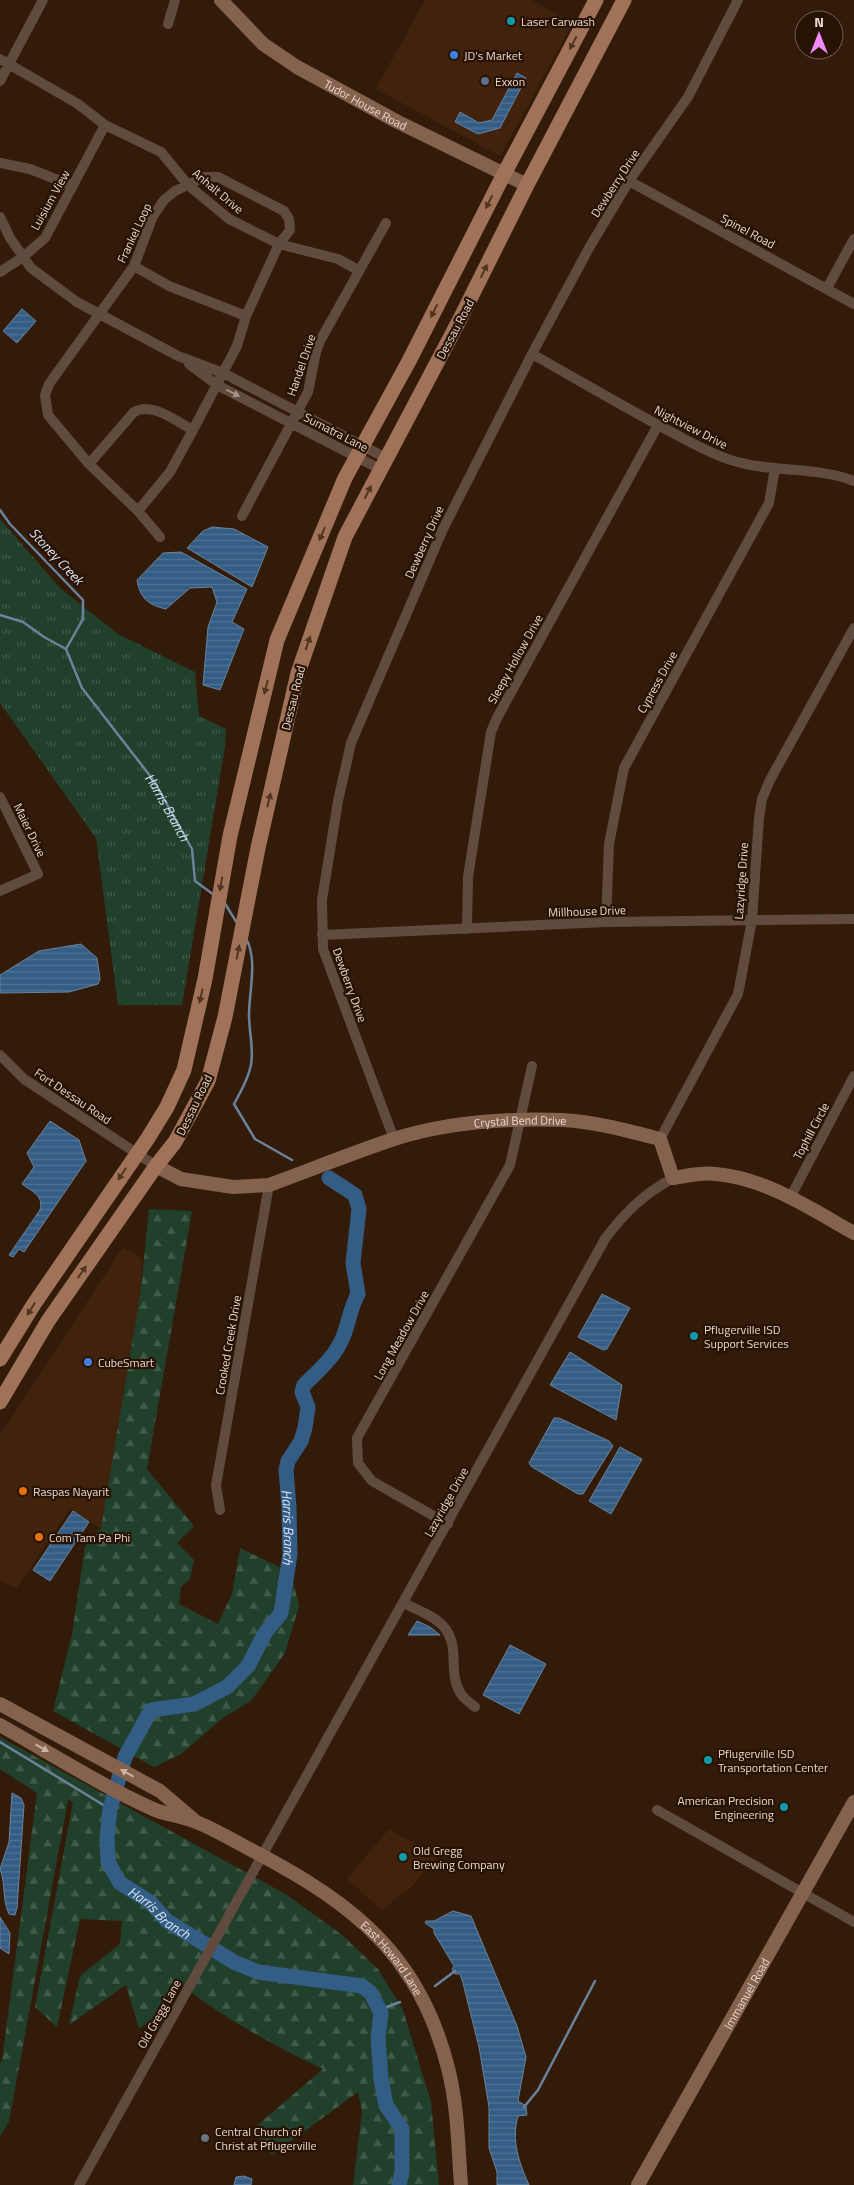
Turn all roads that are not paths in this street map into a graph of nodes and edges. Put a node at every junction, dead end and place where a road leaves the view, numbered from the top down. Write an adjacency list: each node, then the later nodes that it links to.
1 (43, 0): 8 (street)
2 (175, 0): 7 (street)
3 (222, 0): 12 (street, Tudor House Road)
4 (596, 0): 12 (main road, Dessau Road, one-way to 12)
5 (624, 0): 15 (main road, Dessau Road)
6 (738, 0): 13 (street, Dewberry Drive)
7 (168, 24)
8 (4, 61): 9 (street); 10 (street, Anhalt Drive)
9 (0, 81)
10 (105, 125): 14 (street, Anhalt Drive); 16 (street, Luisium View)
11 (0, 163): 16 (street)
12 (504, 174): 15 (street, Tudor House Road); 37 (main road, Dessau Road, one-way to 37)
13 (629, 181): 25 (street, Spinel Road); 29 (street, Dewberry Drive)
14 (188, 185): 20 (street, Anhalt Drive); 20 (street, Frankel Loop); 22 (street, Frankel Loop)
15 (527, 185): 38 (main road, Dessau Road, one-way to 15)
16 (73, 186): 21 (street, Luisium View)
17 (0, 217): 21 (street, Sumatra Lane)
18 (386, 223): 23 (street, Handel Drive)
19 (854, 239): 25 (street)
20 (279, 244): 23 (street, Anhalt Drive); 28 (street, Frankel Loop)
21 (23, 257): 24 (street, Luisium View); 27 (street, Sumatra Lane)
22 (134, 266): 27 (street, Frankel Loop); 28 (street)
23 (358, 270): 33 (street, Handel Drive)
24 (0, 272)
25 (827, 288): 26 (street, Spinel Road)
26 (854, 304)
27 (99, 314): 30 (street, Sumatra Lane); 39 (street, Frankel Loop)
28 (246, 316): 31 (street, Frankel Loop)
29 (532, 354): 35 (street, Nightview Drive); 52 (street, Dewberry Drive)
30 (178, 356): 31 (street, Sumatra Lane); 32 (street, Sumatra Lane)
31 (223, 373): 32 (street, Frankel Loop); 33 (street, Sumatra Lane)
32 (217, 385): 34 (street, Sumatra Lane, one-way to 34); 36 (street, Frankel Loop)
33 (297, 411): 34 (street, Handel Drive); 37 (street, Sumatra Lane)
34 (291, 423): 37 (street, Sumatra Lane); 43 (street, Handel Drive)
35 (658, 425): 40 (street, Nightview Drive); 51 (street, Sleepy Hollow Drive)
36 (193, 430): 39 (street); 42 (street, Frankel Loop)
37 (361, 452): 38 (street, Sumatra Lane); 59 (main road, Dessau Road, one-way to 59)
38 (383, 463): 60 (main road, Dessau Road, one-way to 38)
39 (89, 464): 42 (street, Frankel Loop)
40 (775, 468): 41 (street, Nightview Drive); 50 (street, Cypress Drive)
41 (854, 481)
42 (138, 511): 44 (street, Frankel Loop)
43 (242, 516)
44 (160, 537)
45 (854, 628): 48 (street, Lazyridge Drive)
46 (0, 797): 47 (street, Maier Drive)
47 (0, 891)
48 (752, 920): 49 (street, Millhouse Drive); 50 (street, Millhouse Drive); 58 (street, Lazyridge Drive)
49 (854, 920)
50 (606, 922): 51 (street, Millhouse Drive)
51 (467, 929): 52 (street, Millhouse Drive)
52 (322, 935): 57 (street, Dewberry Drive)
53 (0, 1055): 59 (street, Fort Dessau Road)
54 (532, 1066): 56 (street, Long Meadow Drive)
55 (854, 1076): 63 (street, Tophill Circle)
56 (521, 1120): 57 (street, Crystal Bend Drive); 58 (street, Crystal Bend Drive); 68 (street, Long Meadow Drive)
57 (394, 1139): 62 (street, Crystal Bend Drive)
58 (660, 1139): 61 (street)
59 (136, 1153): 60 (street, Fort Dessau Road); 65 (main road, Dessau Road, one-way to 65)
60 (156, 1166): 62 (street, Crystal Bend Drive); 66 (main road, Dessau Road, one-way to 60)
61 (673, 1178): 63 (street); 68 (street, Lazyridge Drive)
62 (269, 1185): 67 (street, Crooked Creek Drive)
63 (790, 1198): 64 (street)
64 (854, 1233)
65 (0, 1359)
66 (0, 1402)
67 (220, 1510)
68 (448, 1524): 69 (street, Lazyridge Drive)
69 (404, 1603): 71 (street); 76 (street, Lazyridge Drive)
70 (0, 1704): 75 (street, East Howard Lane, one-way to 70)
71 (475, 1707)
72 (0, 1725): 75 (street, East Howard Lane, one-way to 75)
73 (854, 1802): 77 (street, Immanuel Road)
74 (658, 1810): 77 (street)
75 (195, 1821): 76 (street, East Howard Lane)
76 (263, 1856): 79 (street, Old Gregg Lane); 80 (street, East Howard Lane)
77 (802, 1893): 78 (street); 81 (street, Immanuel Road)
78 (854, 1922)
79 (79, 2185)
80 (461, 2185)
81 (638, 2185)

